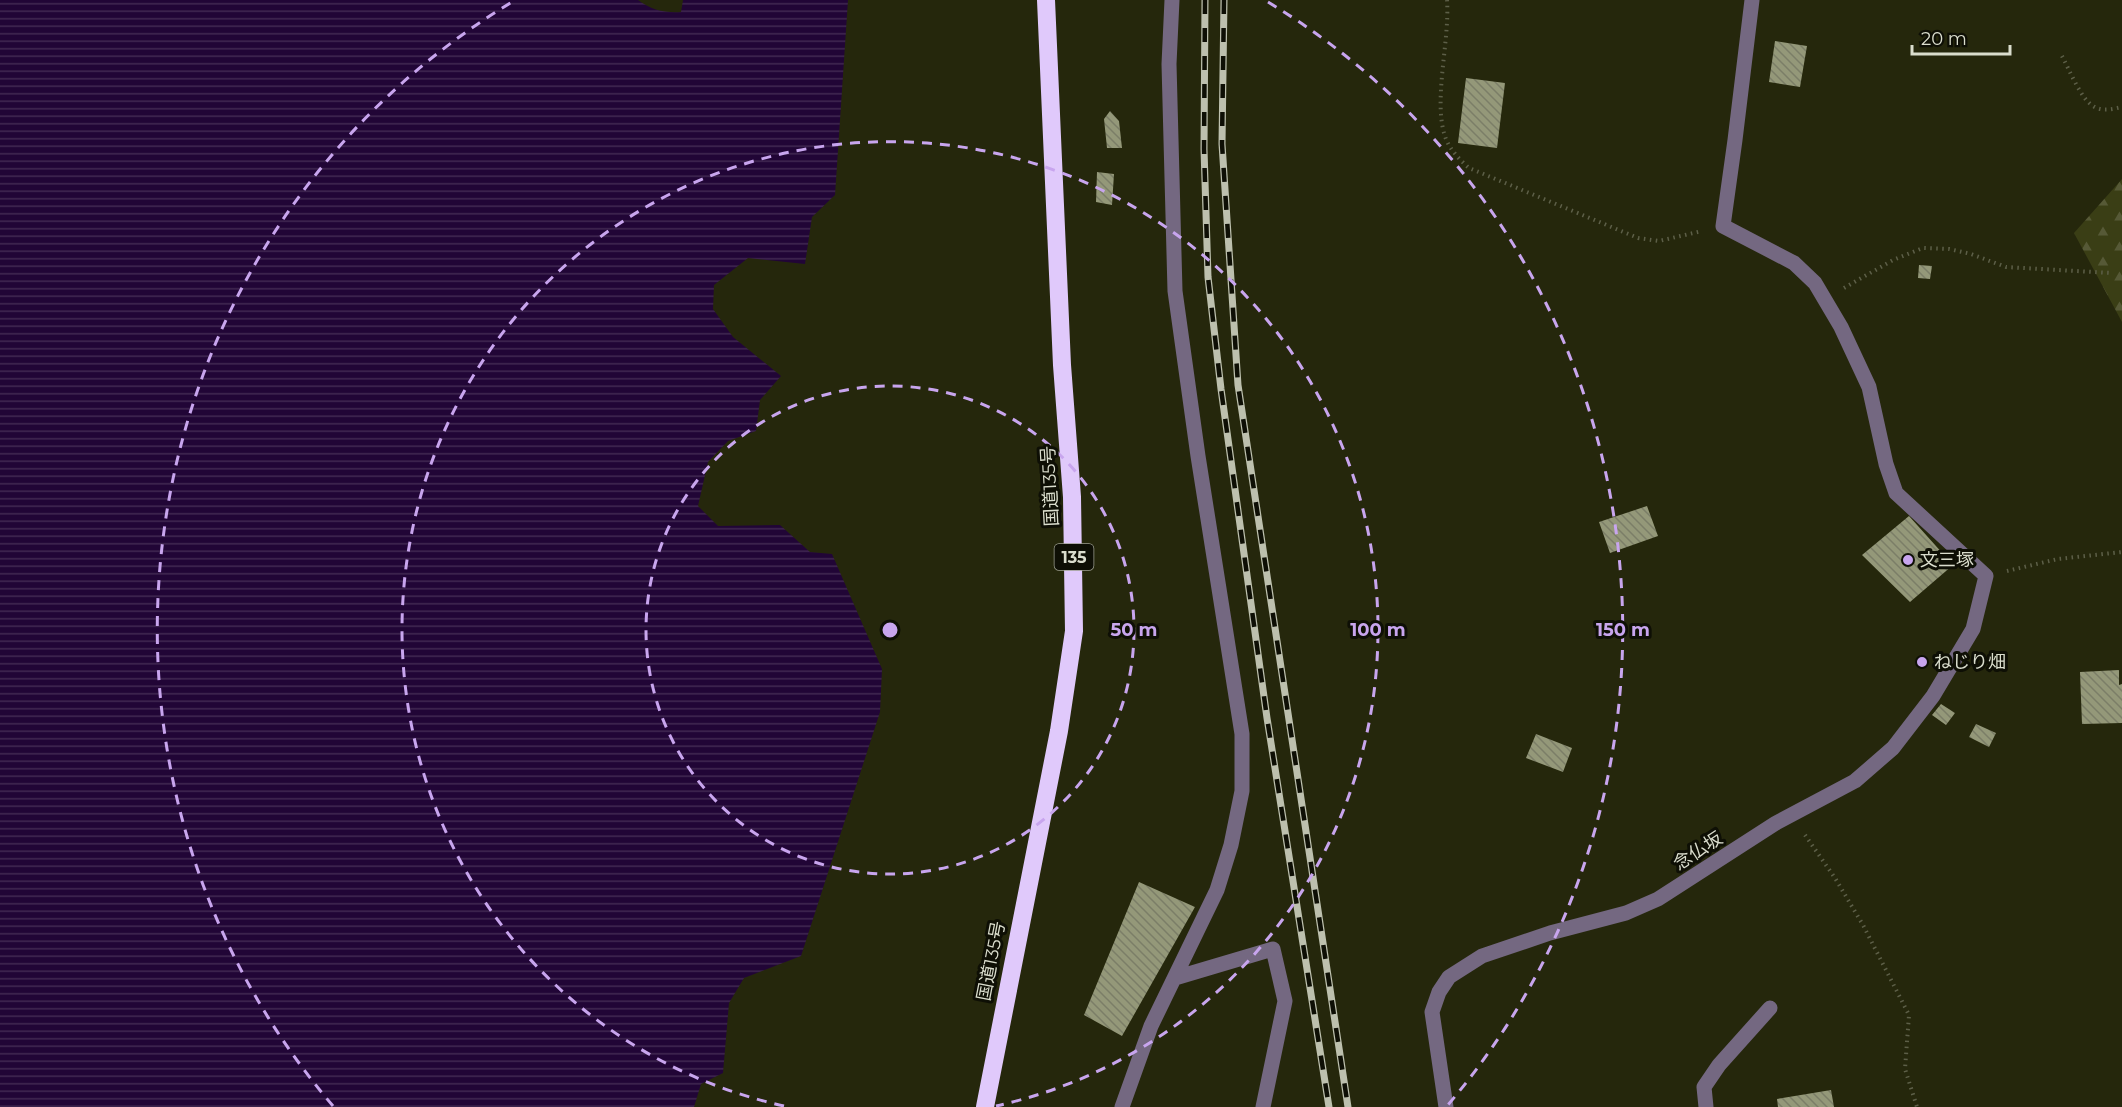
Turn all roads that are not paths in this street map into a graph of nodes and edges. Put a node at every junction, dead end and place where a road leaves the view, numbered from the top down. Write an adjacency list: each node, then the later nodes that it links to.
1 (1046, 0): 6 (highway, 国道135号 / 135)
2 (1172, 0): 4 (street)
3 (1752, 0): 9 (street, 念仏坂)
4 (1175, 978): 7 (street); 8 (street)
5 (1770, 1008): 10 (street)
6 (985, 1107)
7 (1122, 1107)
8 (1263, 1107)
9 (1446, 1107)
10 (1706, 1107)

